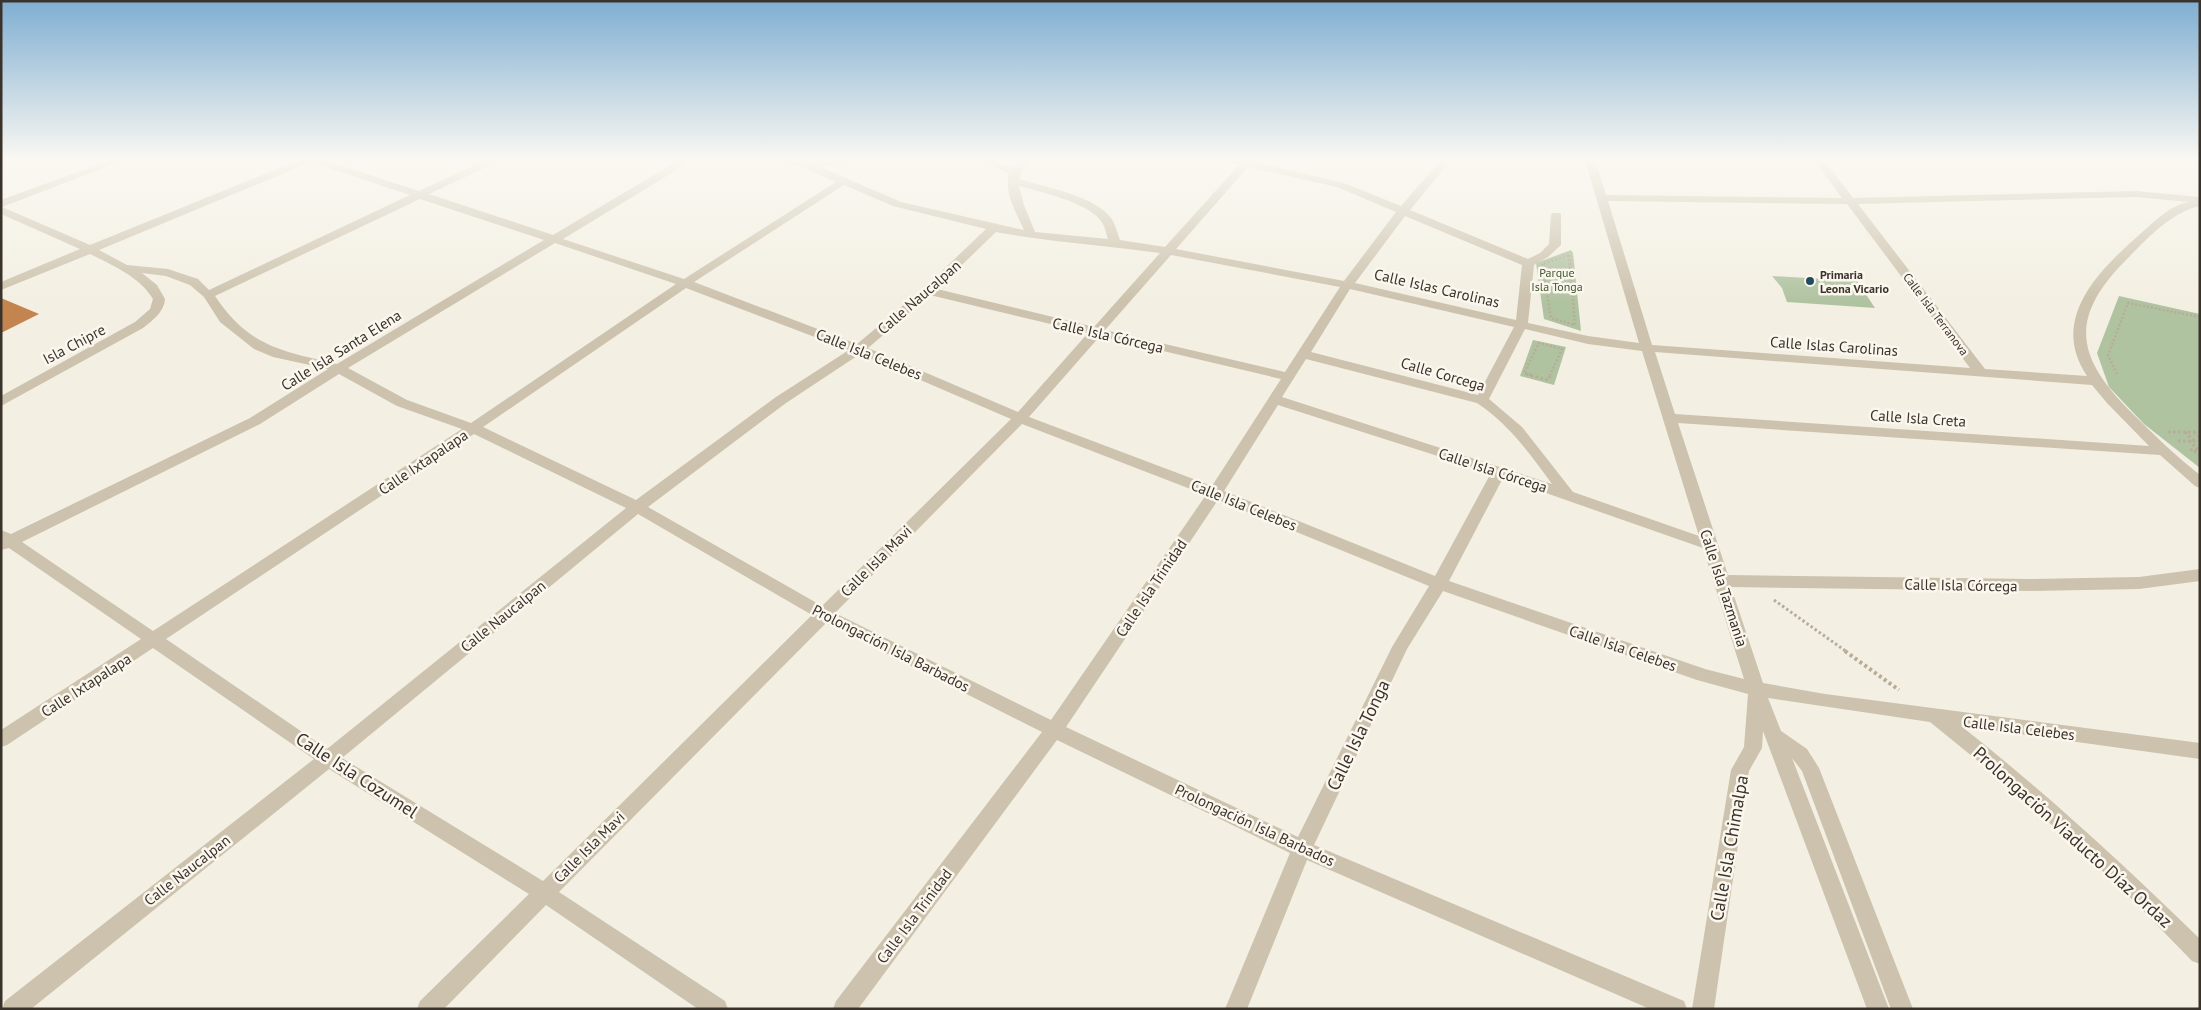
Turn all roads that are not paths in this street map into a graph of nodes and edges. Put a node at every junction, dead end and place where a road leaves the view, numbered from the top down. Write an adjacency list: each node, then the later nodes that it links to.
1 (194, 207): 22 (street)
2 (393, 207): 30 (street)
3 (454, 207): 20 (street, Calle Isla Celebes)
4 (608, 207): 20 (street, Calle Isla Santa Elena)
5 (803, 207): 26 (street, Calle Ixtapalapa)
6 (910, 207): 18 (street, Calle Islas Carolinas)
7 (1020, 207): 19 (street)
8 (1089, 207): 21 (street)
9 (1203, 207): 23 (street, Calle Isla Mavi)
10 (1391, 207): 16 (street)
11 (1406, 207): 16 (street, Calle Isla Trinidad)
12 (1605, 207): 33 (street, Calle Isla Tazmania)
13 (1856, 207): 37 (street, Calle Isla Terranova)
14 (2182, 207): 39 (street)
15 (1, 210): 22 (street)
16 (1402, 212): 24 (street); 27 (street, Calle Isla Trinidad)
17 (1556, 215): 24 (street)
18 (994, 228): 19 (street, Calle Islas Carolinas); 29 (street, Calle Naucalpan)
19 (1031, 235): 21 (street, Calle Islas Carolinas)
20 (553, 240): 26 (street, Calle Isla Celebes); 36 (street, Calle Isla Santa Elena)
21 (1115, 243): 23 (street, Calle Islas Carolinas)
22 (92, 250): 25 (street); 28 (street)
23 (1168, 251): 27 (street, Calle Islas Carolinas); 32 (street, Calle Isla Mavi)
24 (1528, 263): 31 (street)
25 (127, 268): 30 (street, Prolongación Isla Barbados); 42 (street, Isla Chipre)
26 (685, 283): 34 (street, Calle Isla Celebes); 45 (street, Calle Ixtapalapa)
27 (1347, 284): 31 (street, Calle Islas Carolinas); 35 (street, Calle Isla Trinidad)
28 (1, 286)
29 (928, 292): 32 (street, Calle Isla Córcega); 34 (street, Calle Naucalpan)
30 (208, 295): 36 (street, Prolongación Isla Barbados)
31 (1522, 324): 33 (street, Calle Islas Carolinas); 41 (street)
32 (1097, 332): 38 (street, Calle Isla Córcega); 43 (street, Calle Isla Mavi)
33 (1648, 348): 37 (street, Calle Islas Carolinas); 44 (street, Calle Isla Tazmania)
34 (859, 349): 43 (street, Calle Isla Celebes); 51 (street, Calle Naucalpan)
35 (1302, 354): 38 (street, Calle Isla Trinidad); 41 (street, Calle Corcega)
36 (339, 368): 45 (street, Prolongación Isla Barbados); 52 (street, Calle Isla Santa Elena)
37 (1981, 373): 39 (street, Calle Islas Carolinas)
38 (1288, 377): 40 (street, Calle Isla Trinidad)
39 (2094, 381): 46 (street)
40 (1274, 399): 47 (street, Calle Isla Córcega); 49 (street, Calle Isla Trinidad)
41 (1482, 400): 50 (street, Calle Corcega)
42 (1, 402)
43 (1020, 418): 49 (street, Calle Isla Celebes); 57 (street, Calle Isla Mavi)
44 (1670, 418): 46 (street, Calle Isla Creta); 53 (street, Calle Isla Tazmania)
45 (473, 428): 51 (street, Prolongación Isla Barbados); 58 (street, Calle Ixtapalapa)
46 (2167, 446): 48 (street)
47 (1499, 471): 50 (street, Calle Isla Córcega); 56 (street, Calle Isla Tonga)
48 (2200, 483)
49 (1215, 493): 56 (street, Calle Isla Celebes); 61 (street, Calle Isla Trinidad)
50 (1567, 494): 53 (street, Calle Isla Córcega)
51 (637, 507): 57 (street, Prolongación Isla Barbados); 65 (street, Calle Naucalpan)
52 (4, 540): 58 (street, Calle Isla Cozumel)
53 (1710, 545): 55 (street, Calle Isla Tazmania)
54 (2200, 575): 55 (street, Calle Isla Córcega)
55 (1722, 581): 59 (street, Calle Isla Tazmania)
56 (1439, 584): 59 (street, Calle Isla Celebes); 66 (street, Calle Isla Tonga)
57 (823, 614): 61 (street, Prolongación Isla Barbados); 67 (street, Calle Isla Mavi)
58 (155, 640): 63 (street, Calle Ixtapalapa); 65 (street, Calle Isla Cozumel)
59 (1756, 689): 60 (street, Calle Isla Celebes); 62 (street, Calle Isla Tazmania); 75 (street, Calle Isla Chimalpa)
60 (1936, 717): 64 (street, Calle Isla Celebes); 68 (street, Prolongación Viaducto Díaz Ordaz)
61 (1054, 730): 66 (street, Prolongación Isla Barbados); 72 (street, Calle Isla Trinidad)
62 (1774, 735): 76 (street, Calle Isla Tazmania); 77 (street)
63 (1, 740)
64 (2200, 751)
65 (328, 759): 67 (street, Calle Isla Cozumel); 69 (street, Calle Naucalpan)
66 (1302, 849): 73 (street, Calle Isla Tonga); 74 (street, Prolongación Isla Barbados)
67 (543, 892): 70 (street, Calle Isla Mavi); 71 (street, Calle Isla Cozumel)
68 (2200, 954)
69 (13, 1009)
70 (428, 1009)
71 (717, 1009)
72 (844, 1009)
73 (1236, 1009)
74 (1676, 1009)
75 (1703, 1009)
76 (1878, 1009)
77 (1902, 1009)

